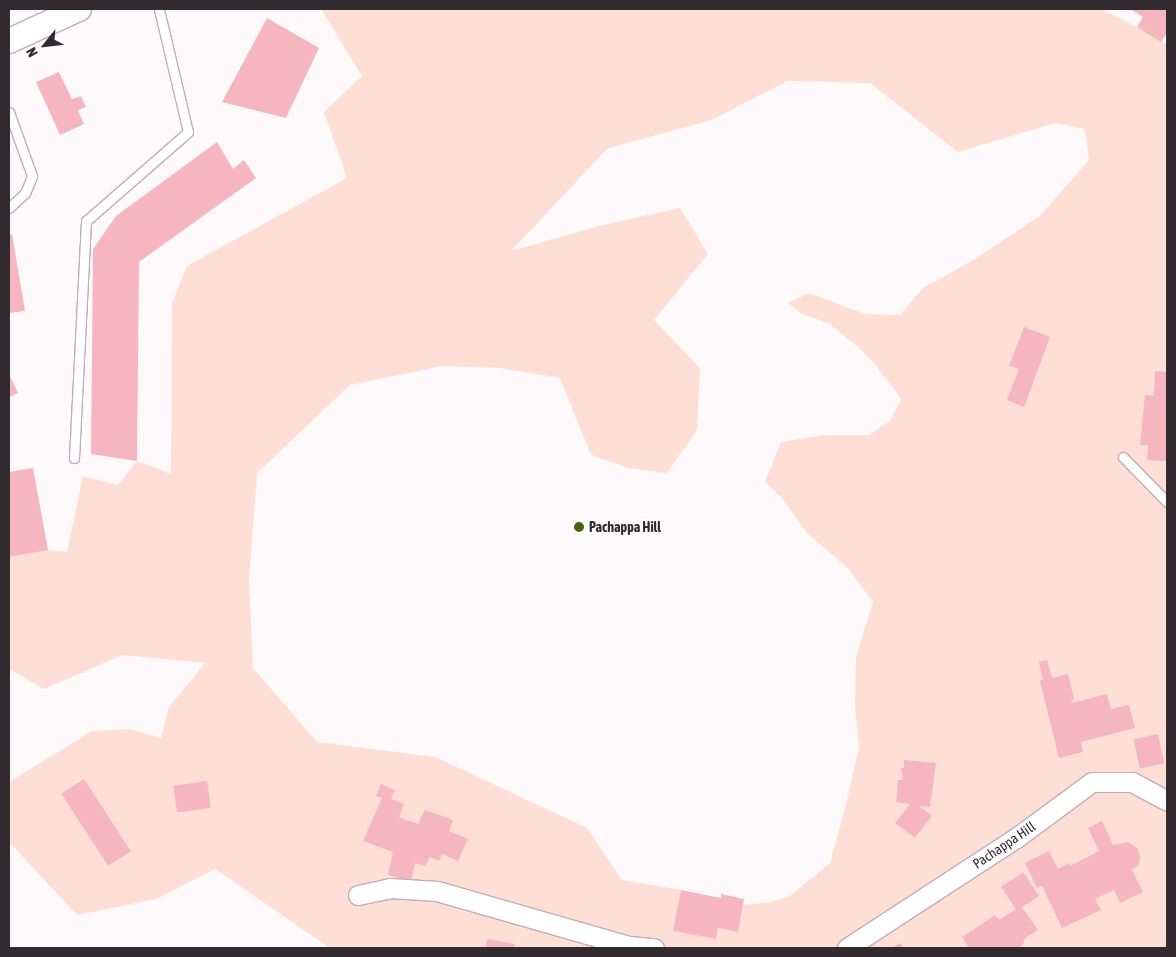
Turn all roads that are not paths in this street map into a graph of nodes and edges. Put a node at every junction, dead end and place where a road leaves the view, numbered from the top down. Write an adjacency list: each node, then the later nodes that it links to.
1 (79, 9): 3 (street)
2 (160, 9): 7 (lane)
3 (9, 41)
4 (9, 112): 5 (lane)
5 (9, 208)
6 (1123, 457): 8 (lane)
7 (74, 458)
8 (1167, 502)
9 (1167, 801): 12 (street, Pachappa Hill)
10 (358, 895): 11 (street)
11 (654, 948)
12 (847, 948)

